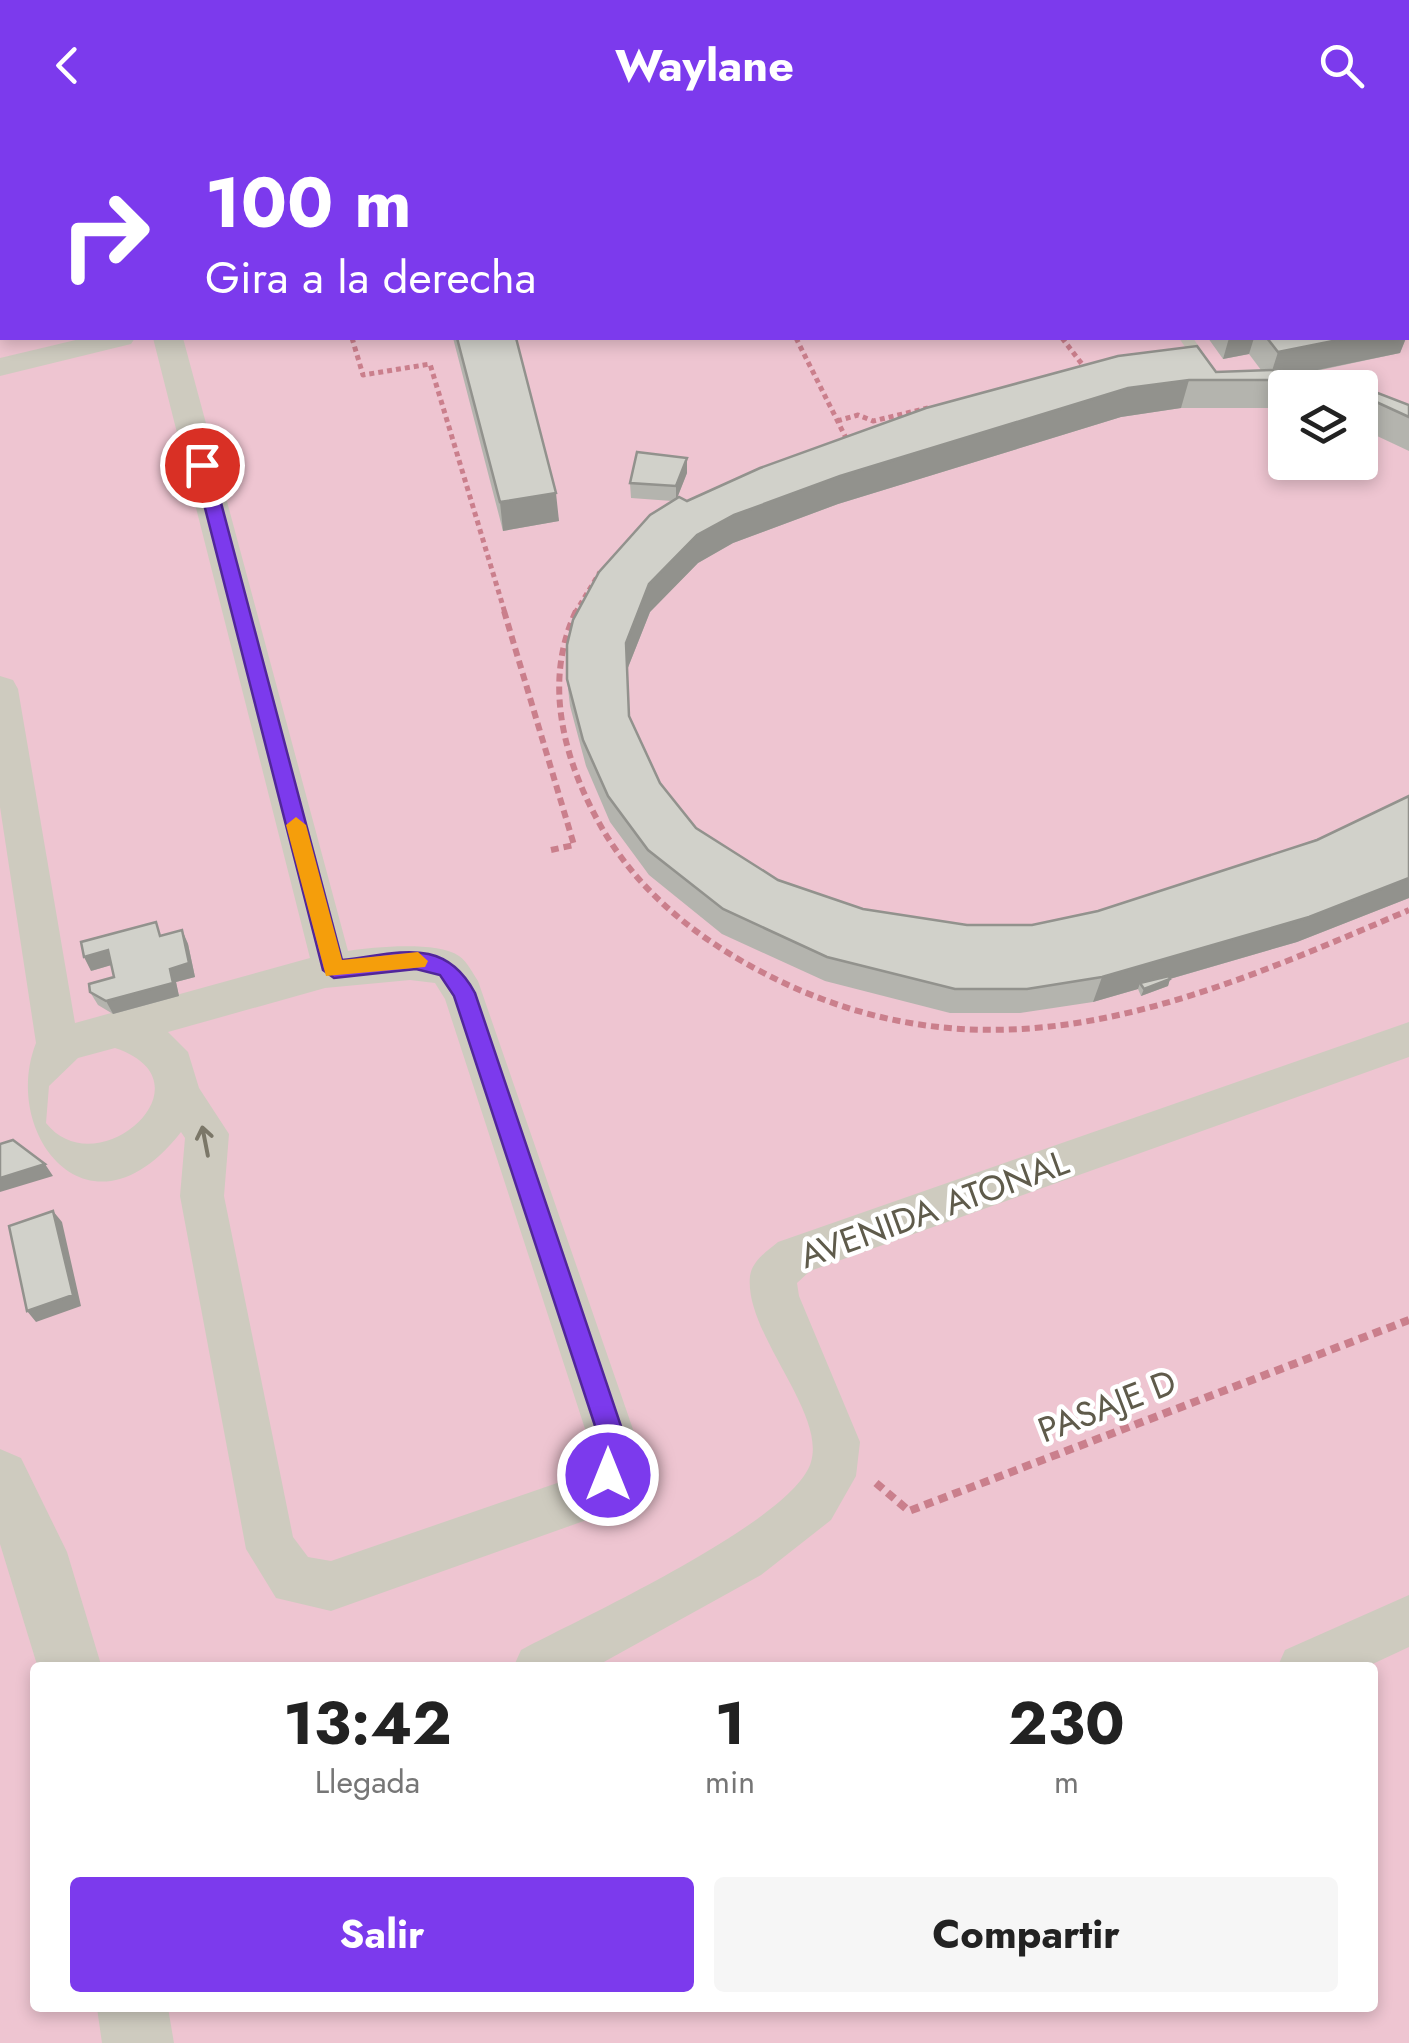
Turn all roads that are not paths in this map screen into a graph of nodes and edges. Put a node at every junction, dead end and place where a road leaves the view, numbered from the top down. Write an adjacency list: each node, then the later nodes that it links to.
1 (112, 340): 4 (street)
2 (169, 340): 7 (street)
3 (1187, 340): 5 (lane)
4 (0, 367)
5 (1216, 382)
6 (0, 689): 11 (street)
7 (334, 970): 8 (street); 14 (street)
8 (235, 997): 9 (street); 12 (street)
9 (115, 1031): 11 (street); 12 (street)
10 (1409, 1039): 18 (street, AVENIDA ATONAL)
11 (58, 1049): 13 (street)
12 (178, 1082): 13 (street); 14 (street, one-way to 12)
13 (139, 1148): 14 (street)
14 (202, 1196)
15 (0, 1479): 17 (street)
16 (1409, 1622): 19 (street)
17 (68, 1662)
18 (550, 1662)
19 (1317, 1662)
20 (134, 2012): 21 (street)
21 (138, 2043)

